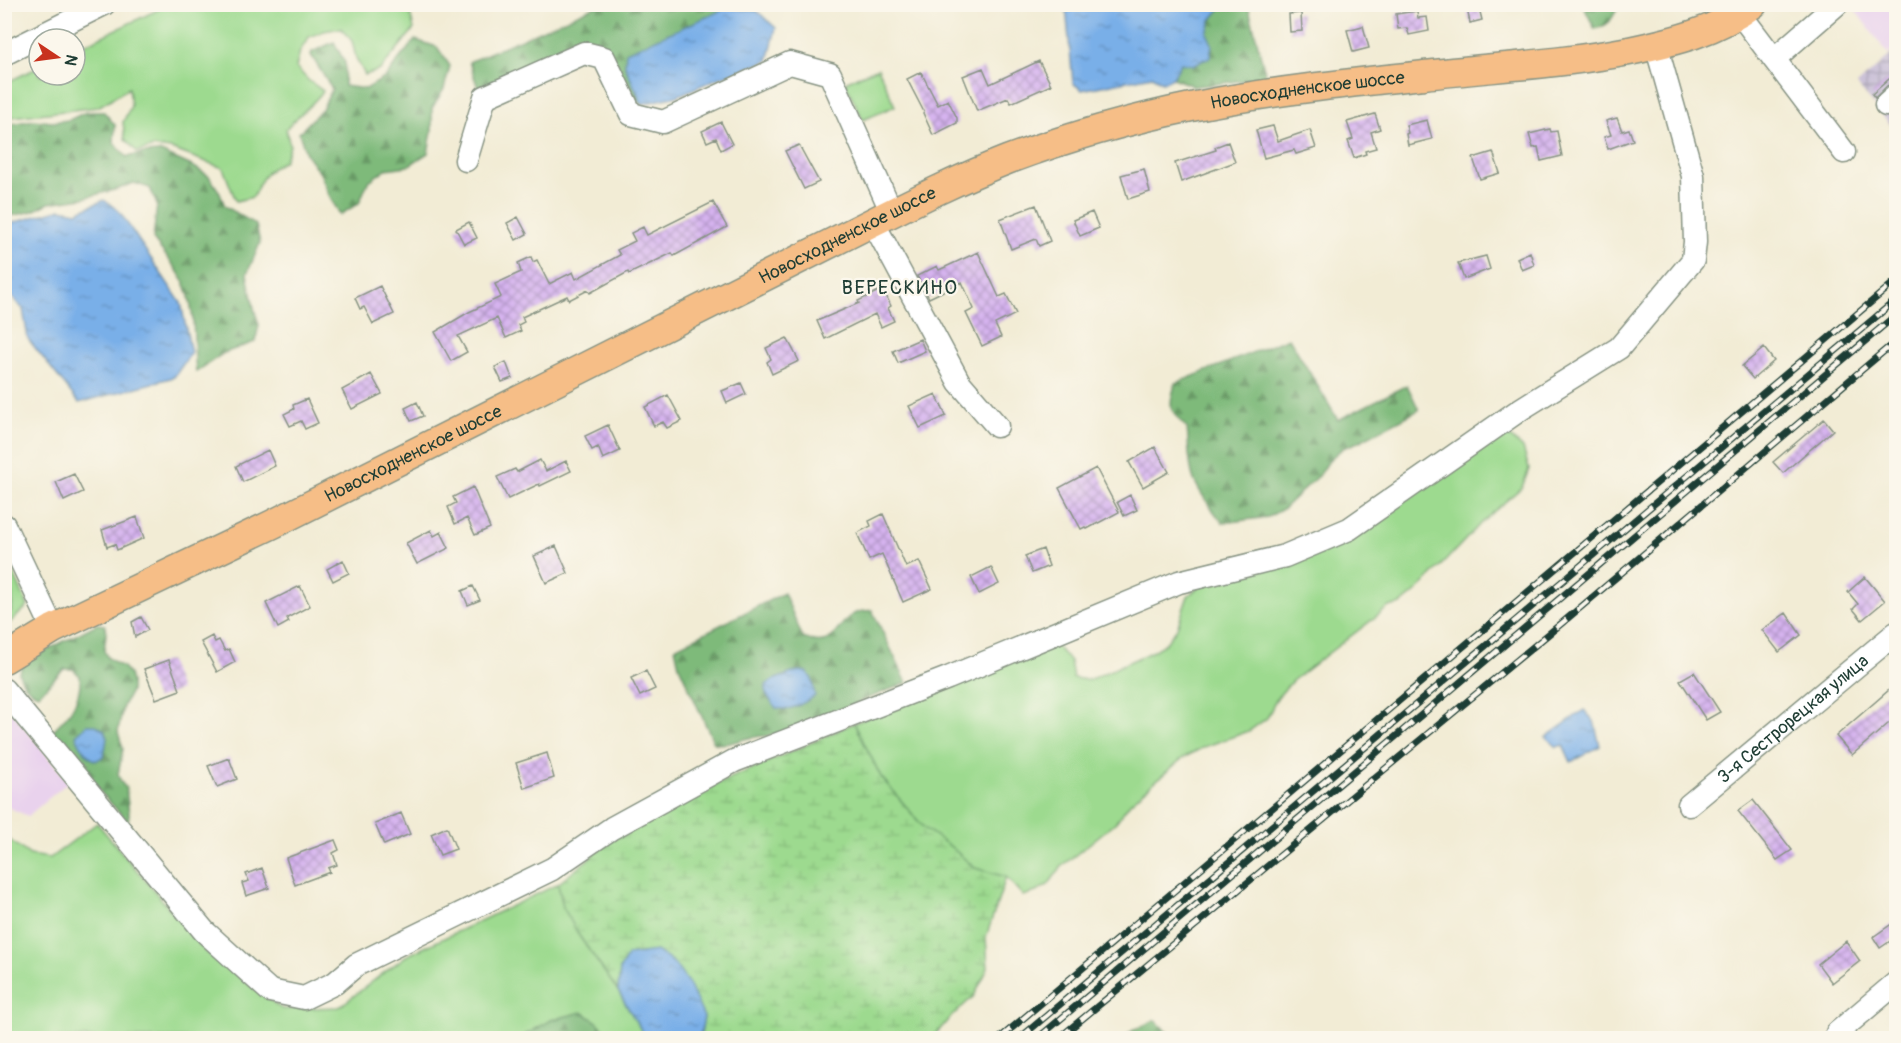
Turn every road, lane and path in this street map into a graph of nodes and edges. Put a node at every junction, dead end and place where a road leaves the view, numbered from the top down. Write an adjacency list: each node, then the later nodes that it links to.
1 (104, 4): 5 (street)
2 (1837, 4): 6 (street)
3 (1747, 9): 4 (main road, Новосходненское шоссе); 6 (street)
4 (1656, 45): 9 (main road, Новосходненское шоссе); 15 (street)
5 (4, 54)
6 (1774, 59): 7 (street)
7 (1844, 152)
8 (466, 159): 9 (street)
9 (883, 217): 10 (street); 12 (main road, Новосходненское шоссе)
10 (997, 426)
11 (4, 525): 12 (street)
12 (53, 629): 14 (main road, Новосходненское шоссе)
13 (1896, 633): 16 (street, 3-я Сестрорецкая улица)
14 (4, 659)
15 (4, 690)
16 (1689, 805)
17 (1896, 983): 18 (street)
18 (1837, 1033)

